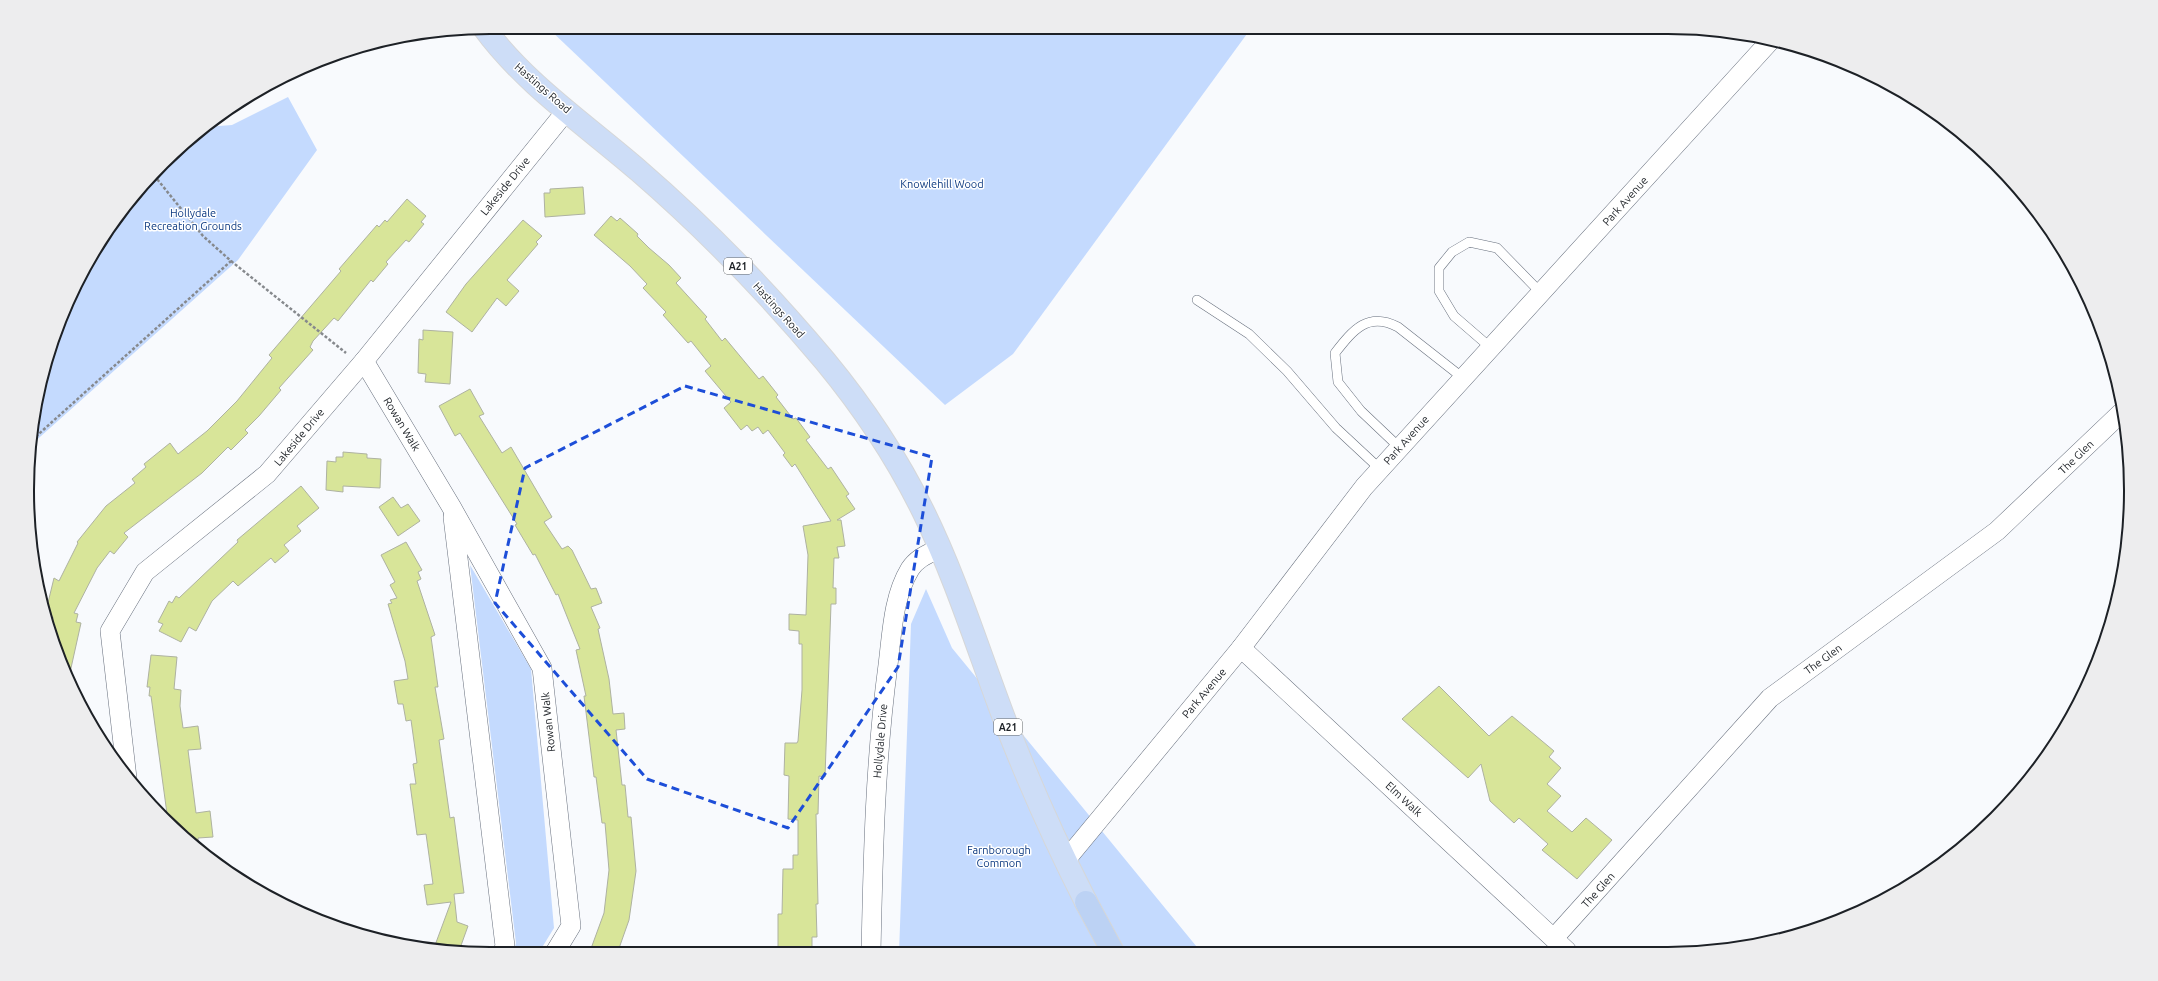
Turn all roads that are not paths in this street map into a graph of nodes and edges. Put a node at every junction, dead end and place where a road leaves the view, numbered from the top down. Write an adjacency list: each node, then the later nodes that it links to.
1 (489, 34): 3 (main road, Hastings Road / A21)
2 (1766, 45): 4 (street, Park Avenue)
3 (567, 110): 7 (street, Lakeside Drive); 13 (main road, Hastings Road / A21)
4 (1540, 293): 6 (street, Park Avenue); 6 (lane)
5 (1197, 300): 11 (lane)
6 (1491, 348): 8 (street, Park Avenue)
7 (361, 364): 12 (street, Rowan Walk); 15 (street, Lakeside Drive)
8 (1463, 378): 10 (street, Park Avenue); 10 (lane)
9 (2118, 416): 18 (street, The Glen)
10 (1400, 448): 11 (street, Park Avenue)
11 (1380, 469): 14 (street, Park Avenue)
12 (452, 508): 19 (street, Rowan Walk); 20 (street, Rowan Walk)
13 (940, 548): 16 (main road, A21); 21 (street, Hollydale Drive)
14 (1241, 648): 16 (street, Park Avenue); 18 (street, Elm Walk)
15 (125, 764)
16 (1065, 861): 17 (main road, A21)
17 (1086, 902): 22 (highway, A21)
18 (1560, 944)
19 (505, 947)
20 (558, 947)
21 (871, 947)
22 (1110, 947)

